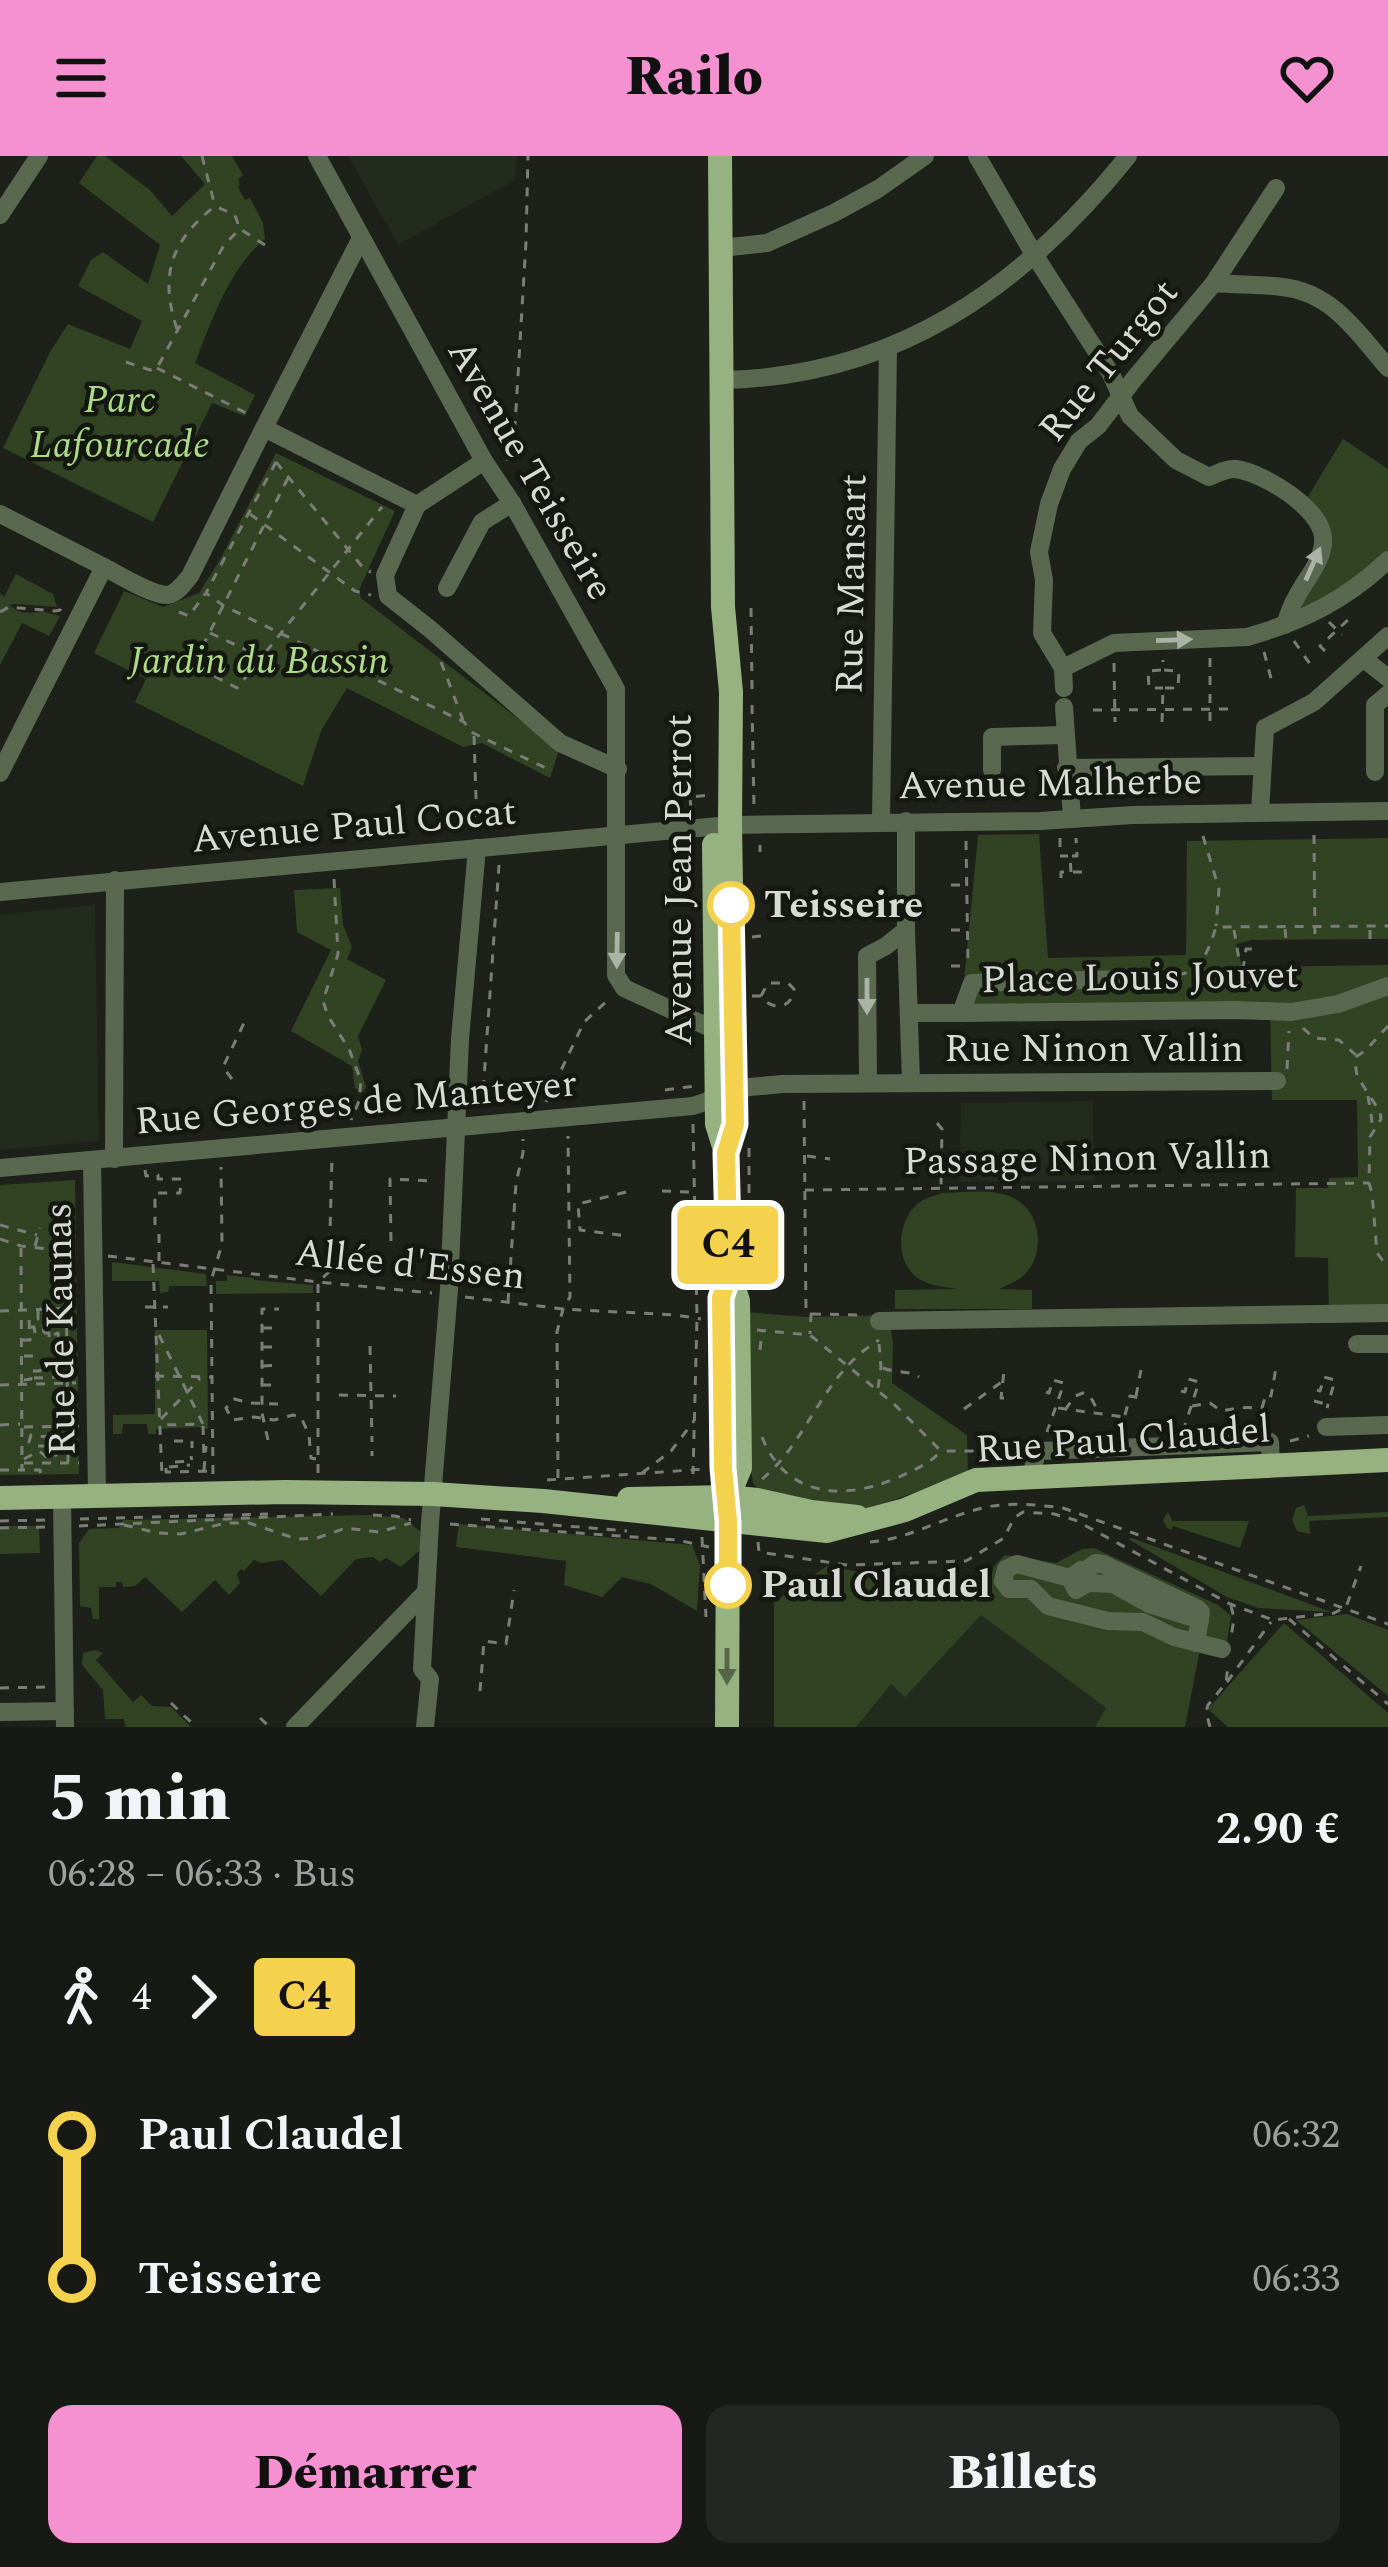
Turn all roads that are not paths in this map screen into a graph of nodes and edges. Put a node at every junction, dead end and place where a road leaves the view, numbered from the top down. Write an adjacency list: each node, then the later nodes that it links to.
1 (39, 156): 8 (street)
2 (317, 156): 9 (street, Avenue Teisseire)
3 (720, 156): 10 (main road, Avenue Jean Perrot)
4 (925, 156): 10 (street)
5 (976, 156): 11 (street)
6 (1128, 156): 11 (street)
7 (1276, 188): 12 (street, Rue Turgot)
8 (0, 215)
9 (361, 238): 17 (street); 18 (street, Avenue Teisseire)
10 (721, 248): 15 (main road, Avenue Jean Perrot)
11 (1035, 256): 13 (street); 16 (street)
12 (1214, 284): 14 (street, Rue Turgot); 16 (street, Rue Turgot)
13 (888, 349): 15 (street); 42 (street, Rue Mansart)
14 (1388, 368)
15 (722, 380): 44 (main road, Avenue Jean Perrot)
16 (1120, 398): 25 (street, one-way to 16); 29 (street, Rue Turgot)
17 (268, 420): 20 (street); 23 (street)
18 (484, 461): 19 (street, Avenue Teisseire); 20 (street)
19 (512, 502): 24 (street); 31 (street, Avenue Teisseire)
20 (417, 505): 33 (street)
21 (0, 514): 23 (street)
22 (1388, 560): 25 (street)
23 (104, 567): 39 (street)
24 (447, 588)
25 (1285, 625): 29 (street, one-way to 25)
26 (1388, 636): 27 (street)
27 (1364, 659): 28 (street); 34 (street)
28 (1388, 678)
29 (1064, 688): 32 (street, Rue Turgot)
30 (1388, 694): 38 (street)
31 (618, 731): 33 (street); 36 (street, Avenue Teisseire)
32 (1065, 735): 35 (street, Rue Turgot); 37 (street)
33 (588, 756): 36 (street)
34 (1261, 766): 35 (street); 41 (street)
35 (1066, 768): 45 (street, Rue Turgot)
36 (618, 770): 46 (street, Avenue Teisseire)
37 (992, 770)
38 (1376, 772)
39 (0, 773)
40 (1388, 811): 41 (street, Avenue Malherbe)
41 (1260, 812): 45 (street, Avenue Malherbe)
42 (881, 821): 43 (street, Avenue Malherbe); 44 (street, Avenue Malherbe)
43 (906, 821): 45 (street, Avenue Malherbe); 50 (street, Rue Ninon Vallin)
44 (733, 825): 46 (street, Avenue Paul Cocat); 55 (main road, Avenue Jean Perrot); 59 (main road, Avenue Jean Perrot)
45 (1074, 828)
46 (618, 833): 47 (street, Avenue Paul Cocat); 55 (street, Avenue Teisseire, one-way to 55)
47 (478, 848): 48 (street, Avenue Paul Cocat); 60 (street)
48 (115, 880): 49 (street, Avenue Paul Cocat); 61 (street, Rue de Kaunas)
49 (0, 892)
50 (905, 930): 53 (street, Rue Ninon Vallin); 58 (street, one-way to 58)
51 (1128, 979): 54 (street, Place Louis Jouvet)
52 (1388, 986): 54 (street, Place Louis Jouvet)
53 (909, 1013): 54 (street, Place Louis Jouvet); 57 (street, Rue Ninon Vallin)
54 (961, 1013)
55 (715, 1030): 59 (main road, Avenue Jean Perrot)
56 (1277, 1081): 57 (street, Rue Ninon Vallin)
57 (910, 1082): 58 (street, Rue Ninon Vallin)
58 (868, 1083): 59 (street, Rue Ninon Vallin)
59 (714, 1099): 60 (street, Rue Georges de Manteyer); 64 (main road, Avenue Jean Perrot)
60 (458, 1127): 61 (street, Rue Georges de Manteyer); 74 (street)
61 (114, 1159): 62 (street, Rue Georges de Manteyer)
62 (92, 1160): 63 (street, Rue Georges de Manteyer); 75 (street, Rue de Kaunas)
63 (0, 1168)
64 (729, 1273): 79 (main road, Avenue Jean Perrot); 79 (main road, Avenue Jean Perrot)
65 (1388, 1313): 66 (street)
66 (879, 1322)
67 (1388, 1344): 68 (street)
68 (1357, 1345)
69 (1388, 1425): 70 (street)
70 (1326, 1427)
71 (1272, 1448): 72 (main road, Rue Paul Claudel); 73 (main road, Rue Paul Claudel); 73 (street)
72 (1388, 1460)
73 (1036, 1462): 79 (main road, Rue Paul Claudel)
74 (423, 1494): 75 (main road); 78 (main road); 82 (street)
75 (97, 1496): 76 (main road)
76 (62, 1497): 77 (main road); 90 (street)
77 (0, 1498)
78 (543, 1501): 79 (main road); 79 (main road)
79 (728, 1509): 93 (main road, Avenue Jean Perrot, one-way to 93)
80 (1116, 1578): 81 (street); 83 (street); 85 (street)
81 (1079, 1581): 84 (street); 84 (street)
82 (425, 1593): 91 (street); 92 (street)
83 (1133, 1595): 85 (street); 86 (street)
84 (1072, 1612): 86 (street)
85 (1167, 1612): 86 (street); 87 (street); 87 (street)
86 (1125, 1620)
87 (1196, 1643): 88 (street)
88 (1222, 1649)
89 (0, 1712): 90 (street)
90 (65, 1719)
91 (295, 1727)
92 (425, 1727)
93 (727, 1727)

